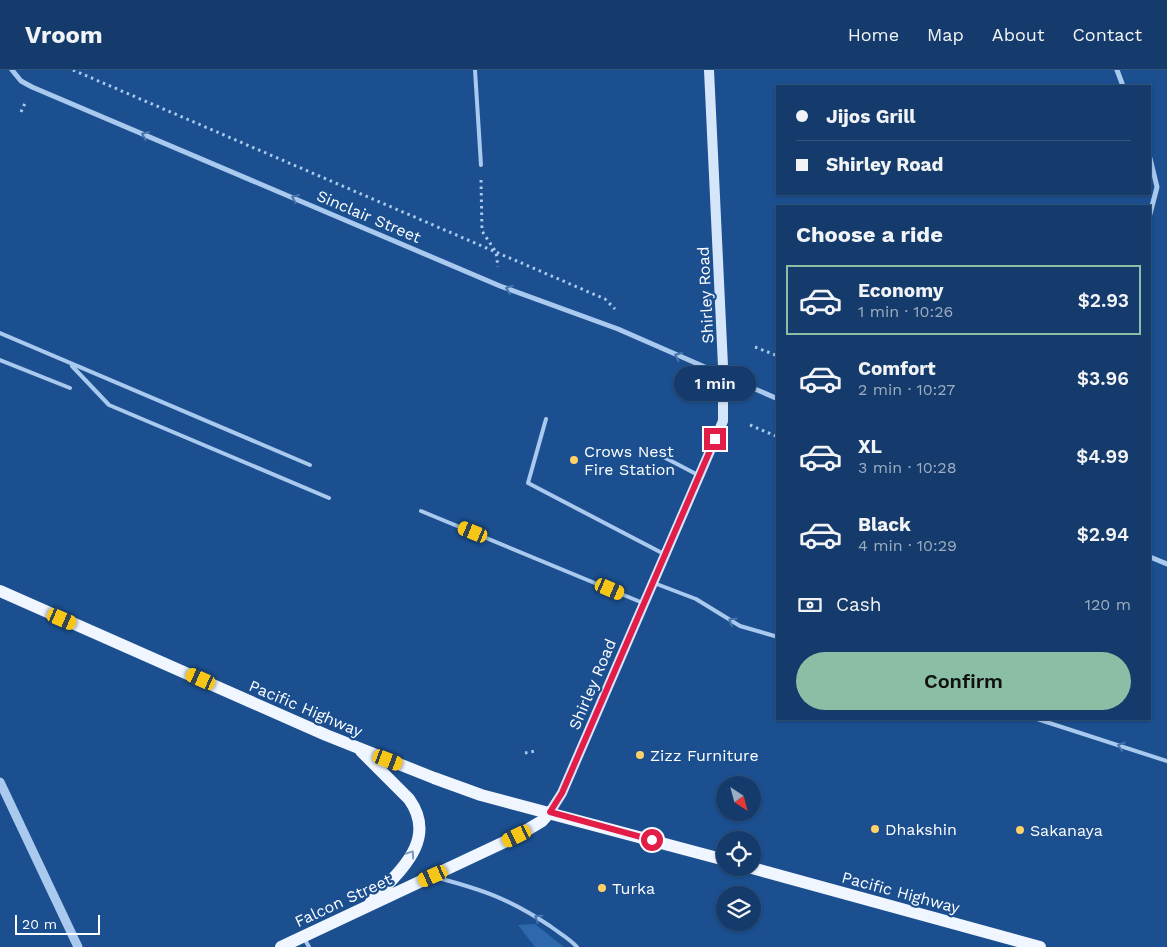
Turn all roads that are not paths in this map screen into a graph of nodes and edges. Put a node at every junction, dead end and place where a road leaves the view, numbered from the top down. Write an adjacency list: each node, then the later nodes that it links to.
1 (12, 70): 12 (street, Sinclair Street, one-way to 1)
2 (475, 70): 7 (lane)
3 (709, 70): 12 (main road, Shirley Road)
4 (1117, 70): 5 (street)
5 (1123, 85)
6 (1151, 162): 8 (street)
7 (481, 165)
8 (1151, 210)
9 (0, 333): 11 (lane)
10 (0, 360): 13 (lane)
11 (70, 363): 17 (lane); 19 (lane)
12 (723, 376): 14 (street, Sinclair Street); 18 (main road, Shirley Road)
13 (70, 388)
14 (776, 398)
15 (546, 419): 21 (lane)
16 (656, 453): 18 (lane)
17 (310, 465)
18 (699, 476): 21 (main road, Shirley Road)
19 (329, 498)
20 (421, 511): 26 (lane)
21 (665, 554): 24 (main road, Shirley Road)
22 (1151, 557): 23 (street)
23 (1167, 564)
24 (652, 582): 26 (main road, Shirley Road); 27 (lane, one-way to 24)
25 (0, 591): 29 (main road, Pacific Highway)
26 (643, 603): 32 (main road, Shirley Road)
27 (776, 636)
28 (1039, 720): 30 (lane, one-way to 28)
29 (358, 748): 32 (main road, Pacific Highway); 36 (main road, one-way to 29)
30 (1167, 761)
31 (0, 782): 38 (street)
32 (550, 812): 33 (main road, Pacific Highway); 35 (main road, Falcon Street)
33 (716, 858)
34 (761, 870): 41 (main road, Pacific Highway)
35 (433, 876): 36 (main road, Falcon Street); 40 (lane, one-way to 35)
36 (368, 905): 37 (main road, Falcon Street)
37 (306, 942): 39 (main road, Falcon Street)
38 (78, 947)
39 (281, 947)
40 (577, 947)
41 (1040, 947)

